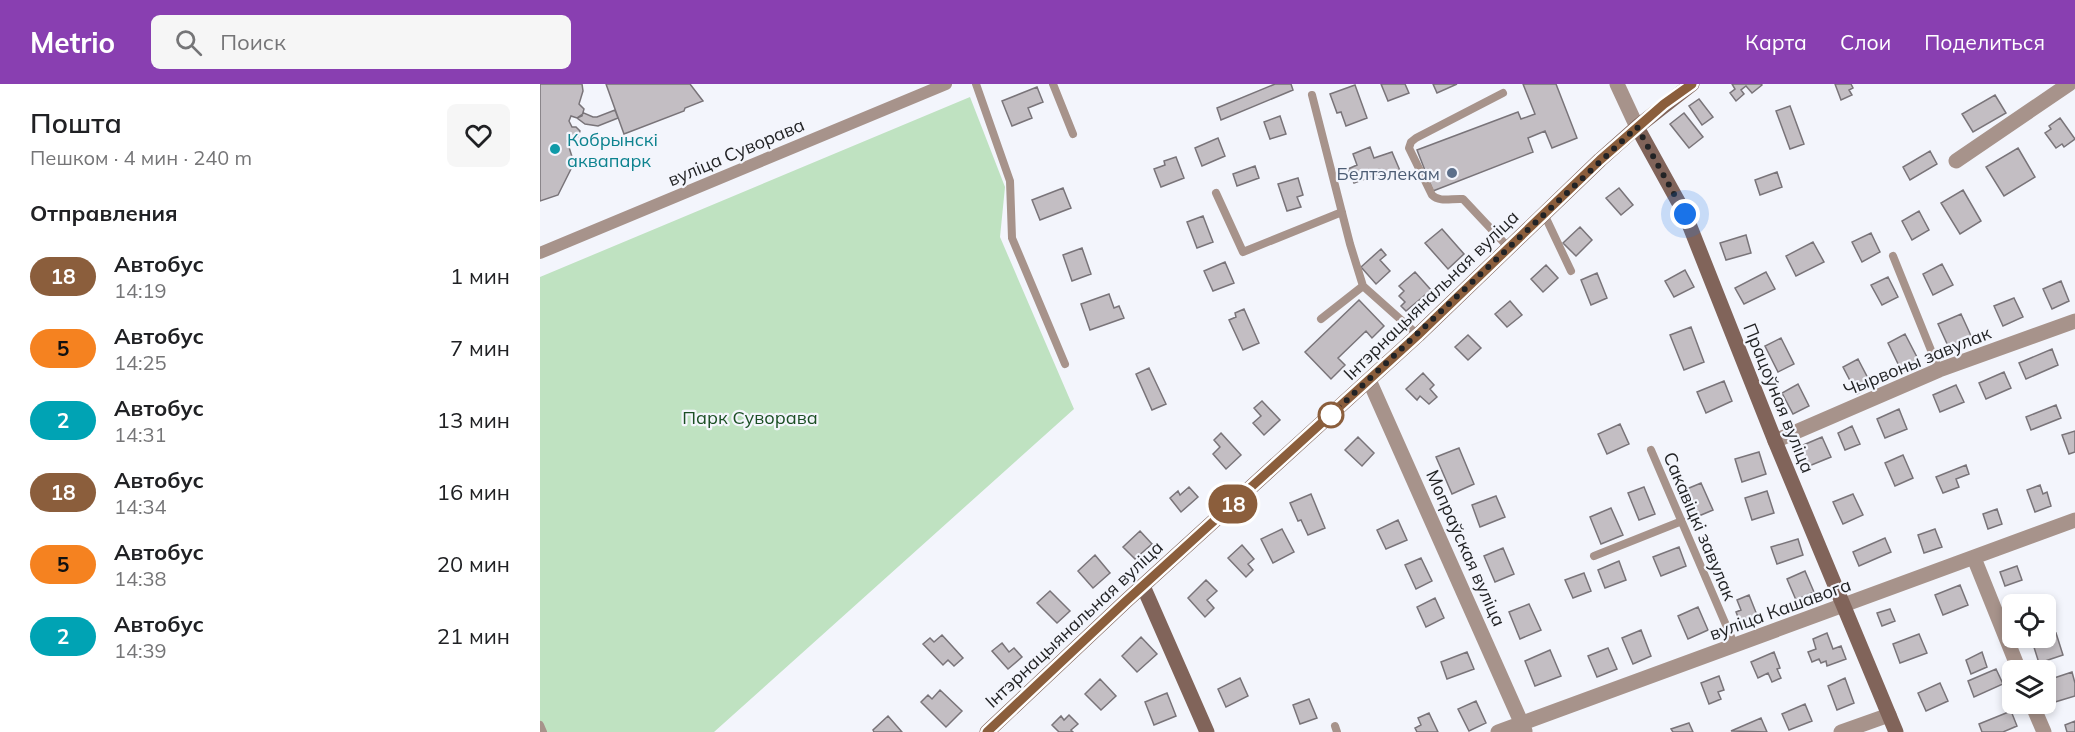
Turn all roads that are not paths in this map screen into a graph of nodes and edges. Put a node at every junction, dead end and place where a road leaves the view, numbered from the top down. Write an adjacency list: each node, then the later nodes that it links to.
1 (946, 84): 17 (street, вуліца Суворава)
2 (976, 84): 24 (lane)
3 (1053, 84): 11 (lane)
4 (1617, 84): 10 (street, Працоўная вуліца)
5 (1692, 84): 10 (main road, Інтэрнацыянальная вуліца)
6 (2068, 84): 9 (street); 12 (street)
7 (1503, 93): 16 (lane)
8 (1312, 95): 14 (lane)
9 (2075, 96)
10 (1637, 127): 15 (main road, Інтэрнацыянальная вуліца); 27 (main road, Працоўная вуліца)
11 (1073, 134)
12 (1956, 161)
13 (1216, 193): 14 (lane)
14 (1342, 212): 20 (lane)
15 (1544, 214): 16 (main road, Інтэрнацыянальная вуліца); 19 (lane)
16 (1509, 248): 23 (main road, Інтэрнацыянальная вуліца)
17 (540, 253)
18 (1893, 256): 25 (lane)
19 (1571, 271)
20 (1363, 286): 21 (lane); 23 (lane)
21 (1322, 319)
22 (2075, 321): 25 (street, Чырвоны завулак)
23 (1418, 335): 26 (main road, Інтэрнацыянальная вуліца)
24 (1065, 364)
25 (1939, 370): 27 (street, Чырвоны завулак)
26 (1369, 380): 33 (main road, Інтэрнацыянальная вуліца); 40 (street, Мопраўская вуліца)
27 (1775, 441): 34 (main road, Працоўная вуліца)
28 (1652, 450): 29 (lane, Сакавіцкі завулак)
29 (1682, 520): 31 (lane); 35 (lane, Сакавіцкі завулак)
30 (2075, 520): 32 (street, вуліца Кашавога)
31 (1594, 556)
32 (1974, 558): 34 (street, вуліца Кашавога); 36 (street)
33 (1143, 586): 42 (main road, Інтэрнацыянальная вуліца); 43 (main road)
34 (1844, 606): 35 (street, вуліца Кашавога); 38 (main road, Працоўная вуліца)
35 (1735, 646): 40 (street, вуліца Кашавога)
36 (2015, 660)
37 (2036, 714): 47 (street)
38 (1889, 715): 45 (street); 46 (main road, Працоўная вуліца)
39 (540, 725): 41 (lane)
40 (1523, 727): 44 (street, вуліца Кашавога)
41 (543, 732)
42 (987, 732)
43 (1208, 732)
44 (1498, 732)
45 (1841, 732)
46 (1896, 732)
47 (2044, 732)

